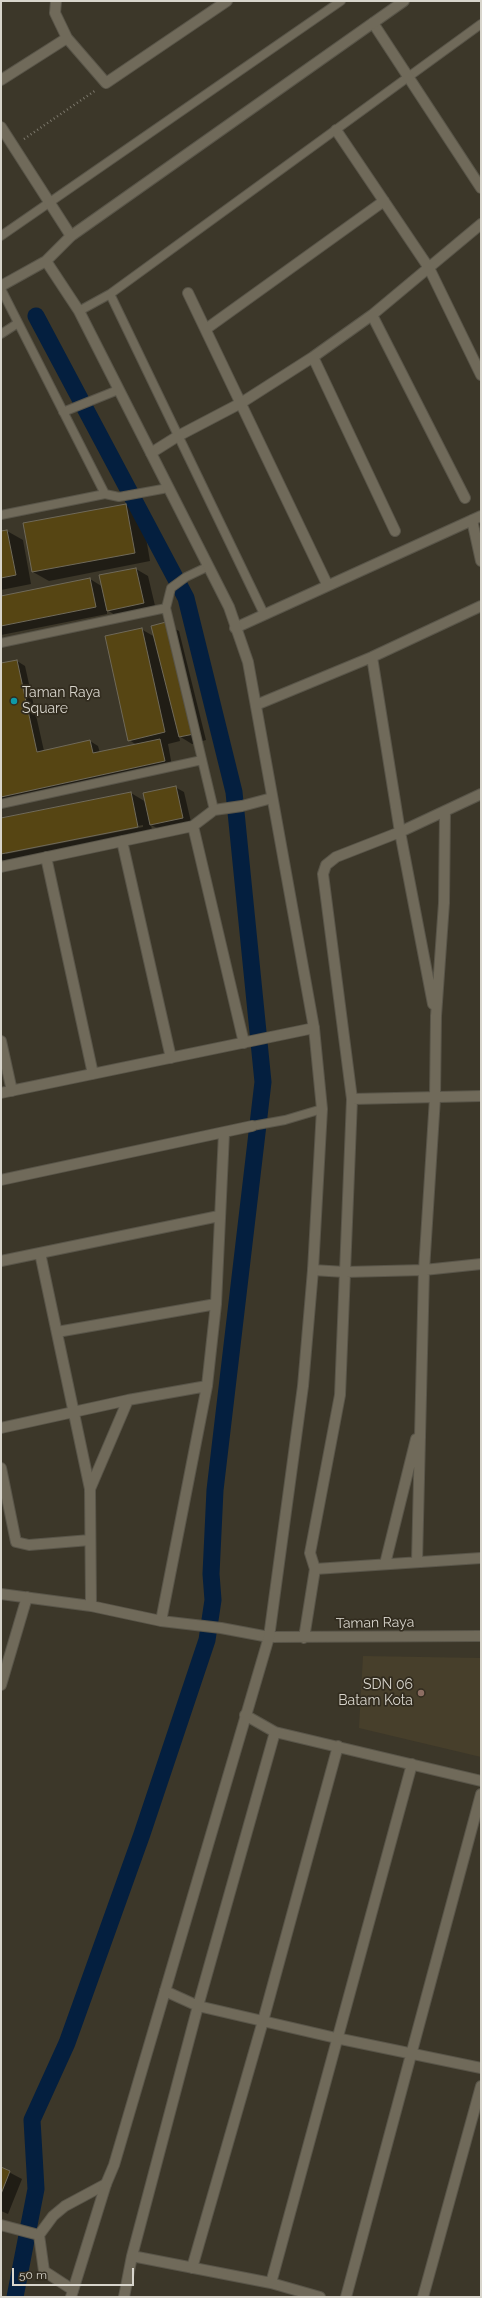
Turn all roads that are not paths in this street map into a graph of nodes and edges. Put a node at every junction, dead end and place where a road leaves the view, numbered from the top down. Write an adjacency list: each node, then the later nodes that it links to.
1 (56, 1): 7 (street)
2 (227, 1): 7 (street)
3 (341, 1): 14 (lane)
4 (404, 1): 5 (street)
5 (373, 23): 8 (street); 17 (street)
6 (481, 24): 8 (lane)
7 (67, 38): 9 (street)
8 (408, 76): 11 (lane); 12 (street)
9 (1, 80)
10 (1, 127): 14 (street)
11 (336, 130): 13 (street); 22 (lane)
12 (481, 188)
13 (384, 201): 19 (street); 26 (street)
14 (49, 202): 16 (lane); 17 (street)
15 (481, 224): 19 (street)
16 (1, 236)
17 (71, 236): 18 (street)
18 (46, 261): 20 (street); 23 (street)
19 (428, 268): 24 (street); 29 (street)
20 (1, 287): 25 (lane)
21 (188, 293): 26 (street)
22 (110, 294): 23 (lane); 33 (lane)
23 (79, 311): 30 (street)
24 (372, 315): 28 (street); 37 (street)
25 (18, 323): 27 (lane); 32 (lane)
26 (206, 329): 31 (street)
27 (1, 334)
28 (313, 357): 31 (street); 40 (street)
29 (481, 375)
30 (118, 390): 32 (lane); 34 (street)
31 (241, 404): 33 (street); 43 (street)
32 (68, 411): 36 (lane)
33 (178, 436): 34 (street); 46 (lane)
34 (151, 453): 35 (street)
35 (168, 488): 36 (lane); 42 (street)
36 (105, 494): 38 (lane)
37 (465, 498)
38 (1, 515)
39 (476, 518): 41 (street); 43 (street)
40 (395, 531)
41 (481, 561)
42 (207, 567): 45 (lane); 47 (street)
43 (326, 584): 46 (street)
44 (481, 606): 49 (street)
45 (166, 608): 48 (lane); 51 (lane)
46 (264, 614): 47 (street)
47 (235, 628): 50 (street)
48 (1, 644)
49 (372, 657): 50 (street); 58 (street)
50 (256, 705): 53 (street)
51 (202, 760): 54 (lane); 55 (lane)
52 (481, 794): 56 (street)
53 (272, 798): 55 (street); 63 (street)
54 (1, 804)
55 (214, 810): 57 (street)
56 (445, 812): 58 (street); 62 (street)
57 (193, 826): 59 (street); 65 (street)
58 (400, 832): 62 (street); 72 (street)
59 (122, 841): 60 (street); 66 (street)
60 (46, 857): 61 (street); 67 (street)
61 (1, 867)
62 (436, 1016): 71 (street)
63 (314, 1028): 65 (street); 73 (street)
64 (1, 1041): 68 (street)
65 (247, 1042): 66 (street)
66 (171, 1058): 67 (street)
67 (93, 1074): 68 (street)
68 (12, 1091): 69 (street)
69 (1, 1093)
70 (481, 1096): 71 (street)
71 (435, 1098): 72 (street); 82 (street)
72 (352, 1099): 83 (street)
73 (322, 1109): 74 (lane); 81 (street)
74 (252, 1126): 75 (street)
75 (224, 1133): 76 (street); 77 (street)
76 (1, 1180)
77 (219, 1216): 78 (street); 84 (street)
78 (40, 1253): 79 (street); 85 (street)
79 (1, 1261)
80 (481, 1264): 82 (street)
81 (314, 1270): 83 (street); 103 (street)
82 (424, 1270): 83 (street); 89 (street)
83 (345, 1272): 97 (street)
84 (216, 1304): 85 (street); 86 (street)
85 (57, 1332): 88 (street)
86 (207, 1386): 87 (street); 101 (street)
87 (128, 1400): 88 (street); 92 (street)
88 (73, 1412): 90 (street); 92 (street)
89 (420, 1420): 95 (street); 96 (street)
90 (1, 1428)
91 (1, 1468): 93 (street)
92 (90, 1489): 93 (street)
93 (90, 1540): 100 (street)
94 (481, 1558): 95 (street)
95 (417, 1562): 96 (street)
96 (385, 1564): 97 (street)
97 (315, 1569): 104 (street)
98 (1, 1594): 99 (street, Taman Raya)
99 (27, 1597): 100 (street, Taman Raya); 105 (street)
100 (91, 1606): 101 (street, Taman Raya)
101 (161, 1621): 103 (street, Taman Raya)
102 (481, 1636): 104 (street, Taman Raya)
103 (269, 1637): 104 (street, Taman Raya); 106 (street)
104 (304, 1638)
105 (1, 1685)
106 (245, 1715): 107 (street); 112 (street)
107 (275, 1732): 108 (street); 113 (street)
108 (338, 1746): 109 (street); 114 (street)
109 (412, 1764): 110 (street); 115 (street)
110 (481, 1781)
111 (481, 1794): 116 (street)
112 (164, 1991): 113 (street); 119 (street)
113 (198, 2006): 114 (street); 122 (street)
114 (263, 2021): 115 (street); 123 (street)
115 (336, 2038): 116 (street); 124 (street)
116 (410, 2053): 117 (street); 128 (street)
117 (481, 2068)
118 (481, 2086): 129 (street)
119 (106, 2184): 121 (street); 125 (street)
120 (1, 2225): 121 (street)
121 (35, 2235): 125 (street)
122 (132, 2256): 123 (street); 126 (street)
123 (192, 2268): 124 (street)
124 (271, 2283): 127 (street)
125 (72, 2293)
126 (124, 2297)
127 (320, 2297)
128 (346, 2297)
129 (423, 2297)

